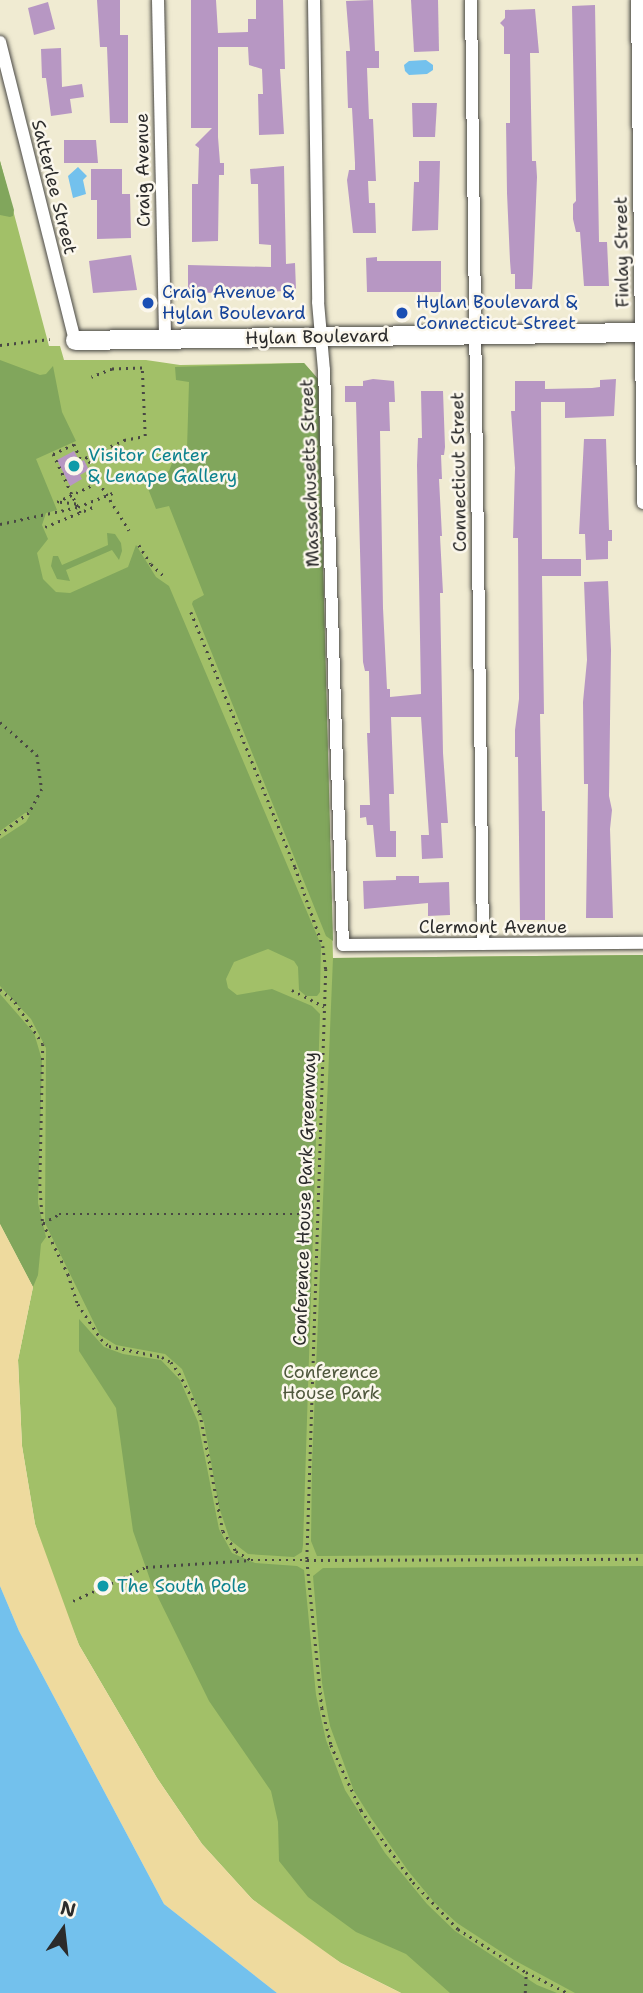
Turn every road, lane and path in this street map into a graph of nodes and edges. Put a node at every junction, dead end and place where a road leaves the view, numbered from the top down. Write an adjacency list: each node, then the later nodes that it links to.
1 (158, 0): 11 (street, Craig Avenue)
2 (314, 0): 8 (street, Massachusetts Street)
3 (471, 0): 7 (street, Connecticut Street)
4 (637, 0): 6 (street, Finlay Street)
5 (0, 42): 10 (street, Satterlee Street)
6 (642, 332): 7 (street, Hylan Boulevard); 19 (street, Finlay Street)
7 (475, 335): 8 (street, Hylan Boulevard); 32 (street, Connecticut Street)
8 (322, 337): 11 (street, Hylan Boulevard); 33 (street, Massachusetts Street)
9 (50, 340): 12 (path)
10 (75, 340): 11 (street, Hylan Boulevard)
11 (165, 340)
12 (0, 345)
13 (92, 377): 14 (path)
14 (87, 457): 15 (path); 17 (path)
15 (99, 482): 17 (path); 18 (path)
16 (115, 492): 18 (path)
17 (72, 494): 20 (path); 20 (path)
18 (106, 495): 20 (path); 25 (path)
19 (643, 503)
20 (77, 505): 22 (path); 23 (path)
21 (93, 508): 22 (path)
22 (80, 513): 24 (path)
23 (0, 524)
24 (45, 527)
25 (129, 530)
26 (139, 545): 27 (path)
27 (164, 576)
28 (191, 612): 36 (path, Conference House Park Greenway)
29 (0, 722): 30 (path)
30 (0, 834)
31 (643, 943): 32 (street, Clermont Avenue)
32 (483, 944): 33 (street, Clermont Avenue)
33 (343, 945)
34 (0, 989): 38 (path)
35 (292, 990): 36 (path)
36 (324, 1006): 37 (path, Conference House Park Greenway)
37 (317, 1214): 38 (path); 41 (path, Conference House Park Greenway)
38 (43, 1223): 40 (path)
39 (643, 1559): 41 (path)
40 (251, 1560): 41 (path); 42 (path)
41 (307, 1560): 43 (path, Conference House Park Greenway)
42 (73, 1601)
43 (526, 1972): 44 (path); 45 (path, Conference House Park Greenway)
44 (525, 1993)
45 (568, 1993)

